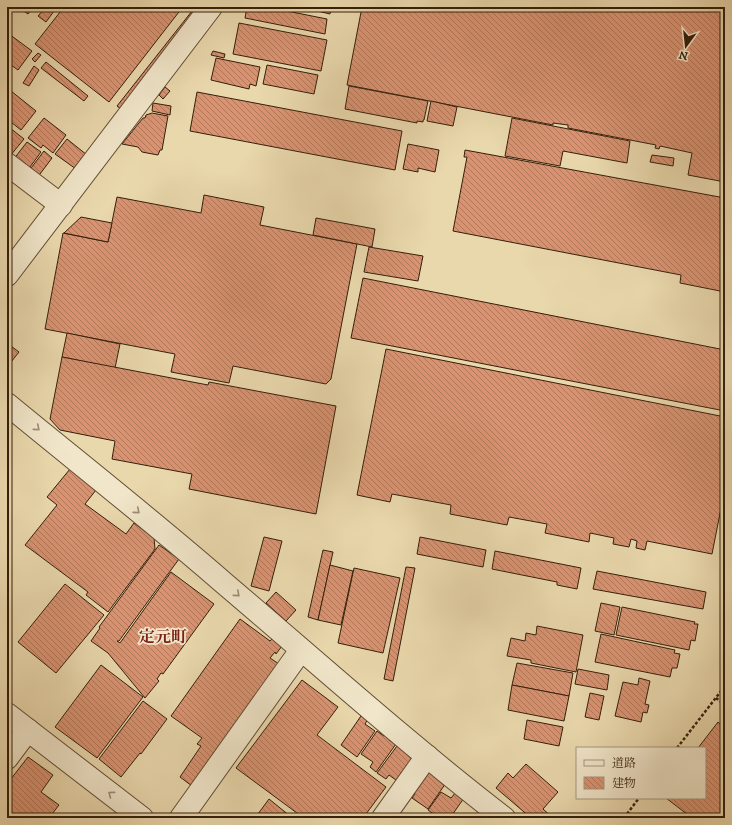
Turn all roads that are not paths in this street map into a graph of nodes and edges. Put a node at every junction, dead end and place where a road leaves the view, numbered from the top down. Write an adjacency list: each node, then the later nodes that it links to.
1 (211, 7): 3 (street)
2 (7, 164): 3 (street)
3 (61, 205): 4 (street)
4 (7, 275)
5 (7, 404): 6 (street, one-way to 6)
6 (301, 650): 9 (street); 12 (street)
7 (7, 714): 8 (street)
8 (28, 730): 10 (street); 11 (street, one-way to 8)
9 (427, 756): 13 (street); 14 (street)
10 (7, 758)
11 (142, 818)
12 (181, 818)
13 (383, 818)
14 (504, 818)

